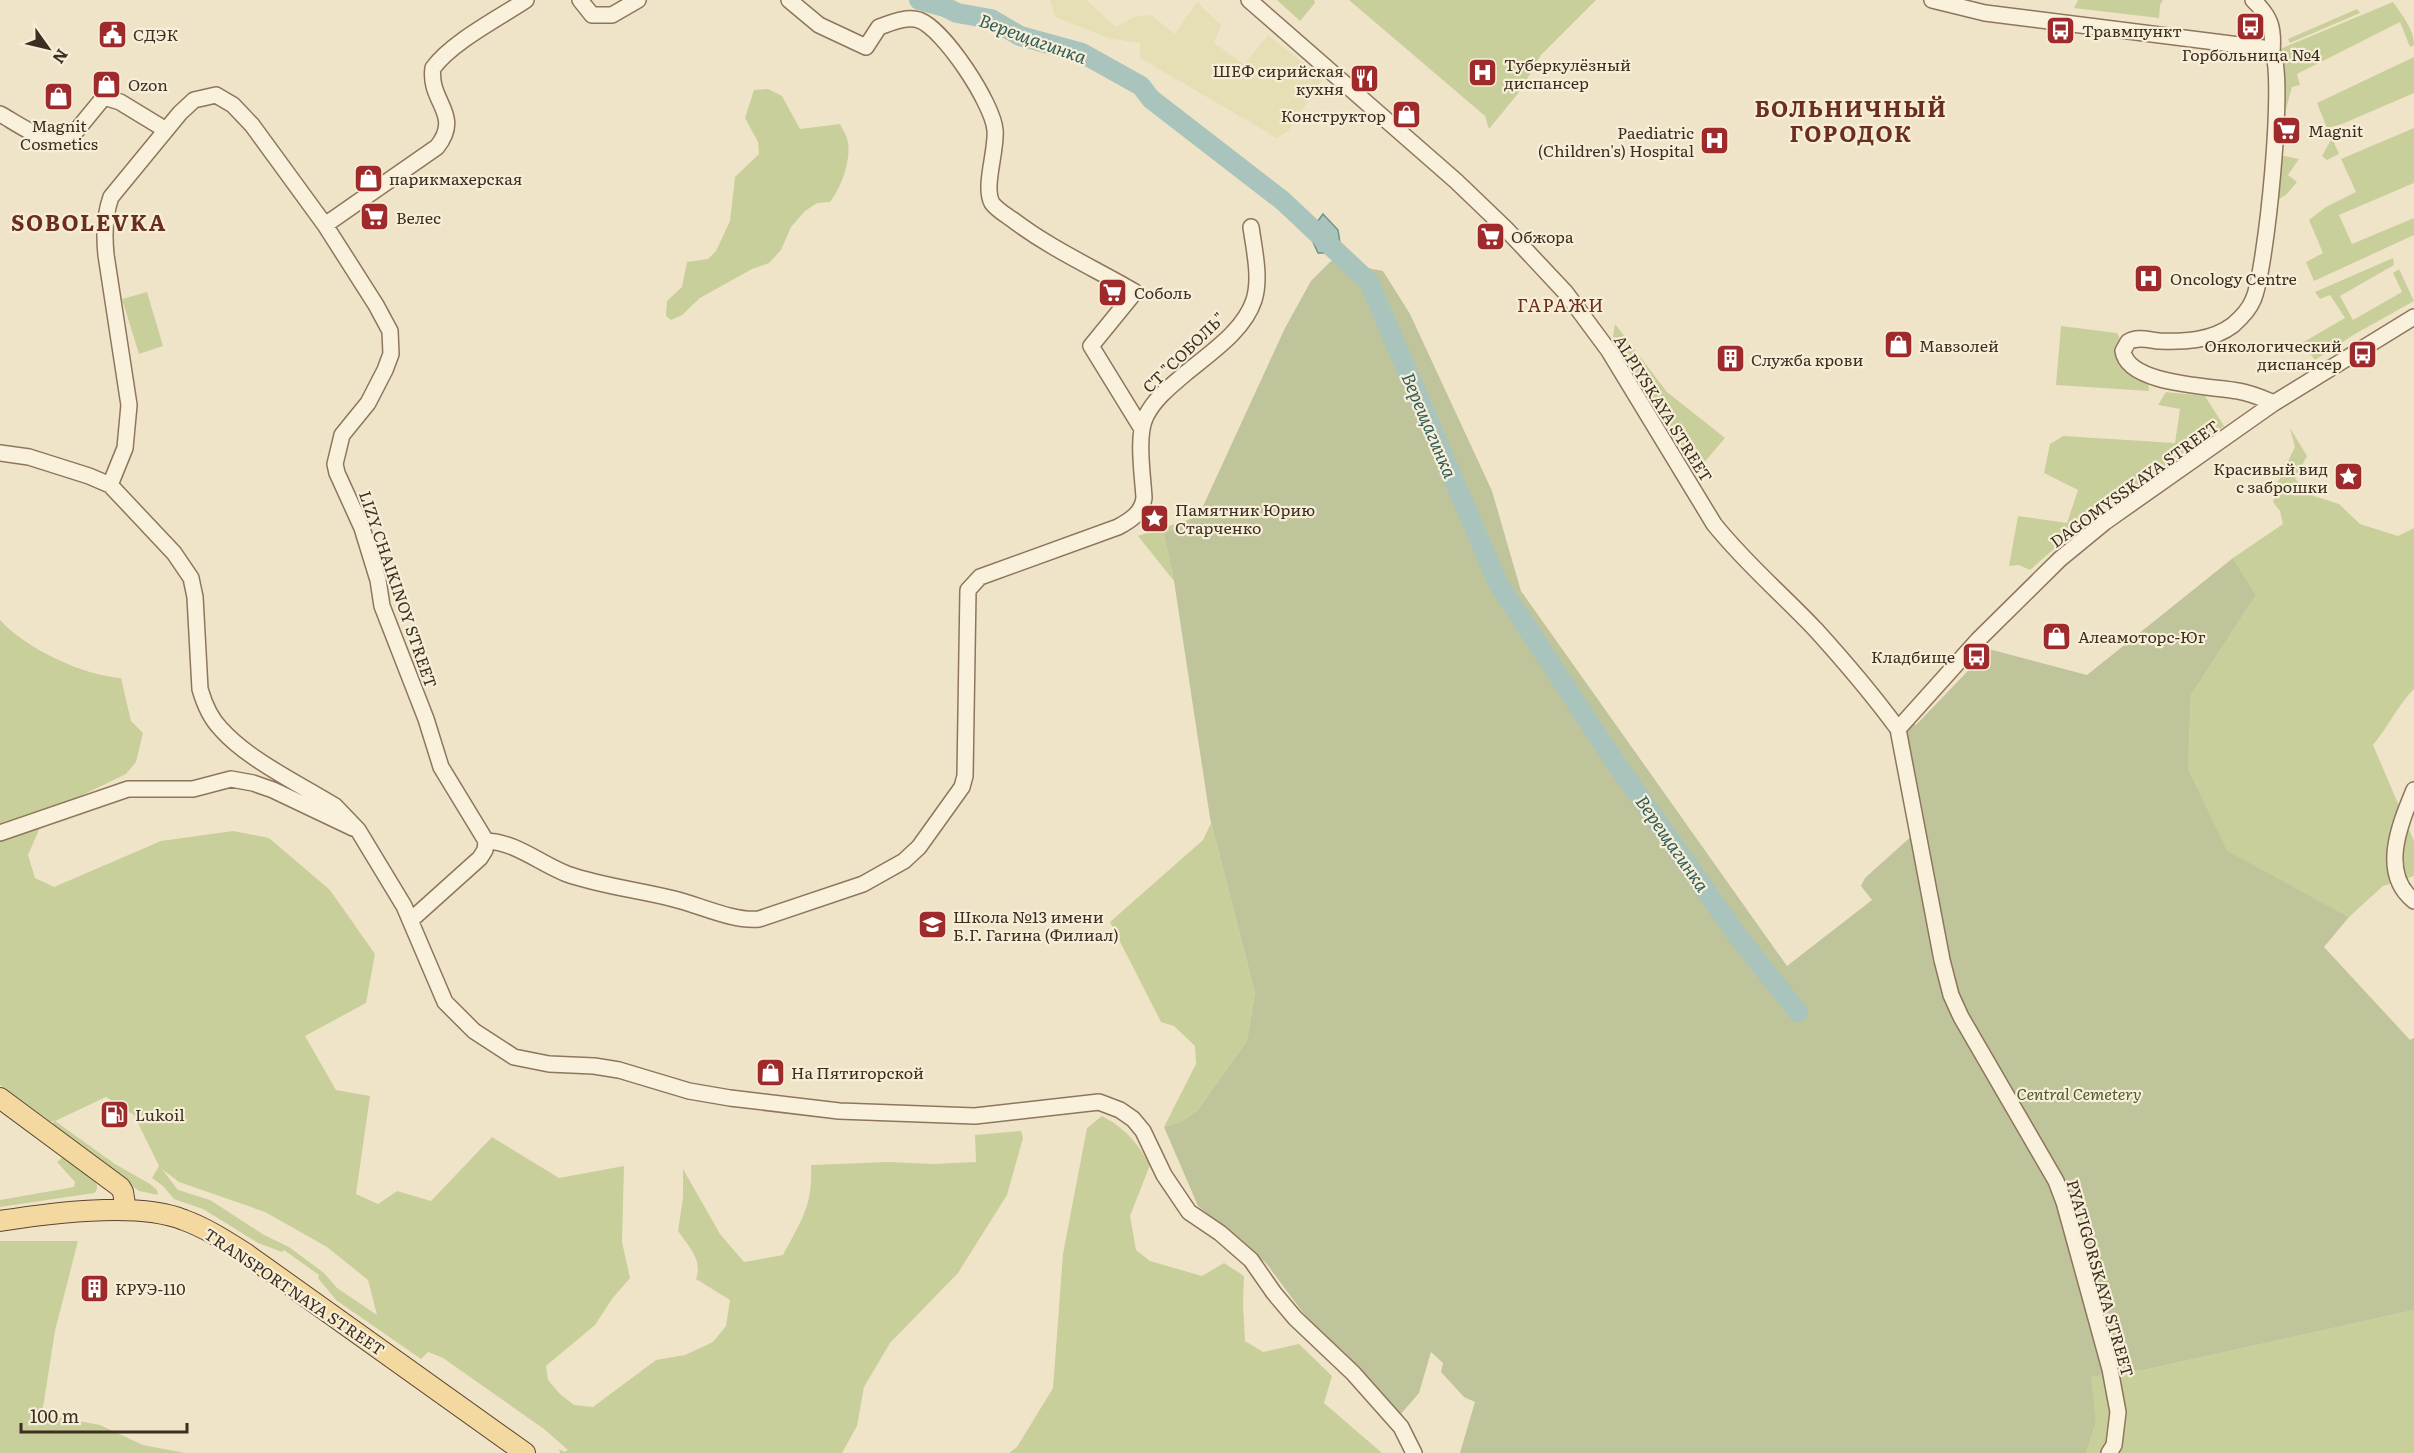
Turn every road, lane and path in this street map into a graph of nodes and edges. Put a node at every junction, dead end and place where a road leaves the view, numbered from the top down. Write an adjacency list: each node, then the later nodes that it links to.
1 (526, 0): 11 (street)
2 (580, 0): 3 (street)
3 (638, 0)
4 (789, 0): 15 (street)
5 (1249, 0): 18 (street, ALPIYSKAYA STREET)
6 (1932, 0): 8 (street)
7 (2253, 0): 8 (street)
8 (2272, 52): 14 (street)
9 (0, 114): 10 (street)
10 (166, 130): 11 (street, LIZY CHAIKINOY STREET); 17 (street)
11 (325, 225): 22 (street, LIZY CHAIKINOY STREET)
12 (1251, 227): 15 (street, СТ "СОБОЛЬ")
13 (2414, 317): 14 (street, DAGOMYSSKAYA STREET)
14 (2274, 403): 18 (street, DAGOMYSSKAYA STREET)
15 (1142, 429): 22 (street, СТ "СОБОЛЬ")
16 (0, 453): 17 (street)
17 (110, 485): 20 (street)
18 (1898, 729): 30 (street, PYATIGORSKAYA STREET)
19 (2414, 790): 23 (street)
20 (358, 830): 21 (street); 24 (street)
21 (0, 833)
22 (486, 841): 24 (street)
23 (2414, 901)
24 (411, 920): 29 (street)
25 (0, 1098): 26 (main road)
26 (126, 1210): 27 (main road, TRANSPORTNAYA STREET); 28 (main road, TRANSPORTNAYA STREET)
27 (0, 1221)
28 (525, 1453)
29 (1414, 1453)
30 (2109, 1453)

